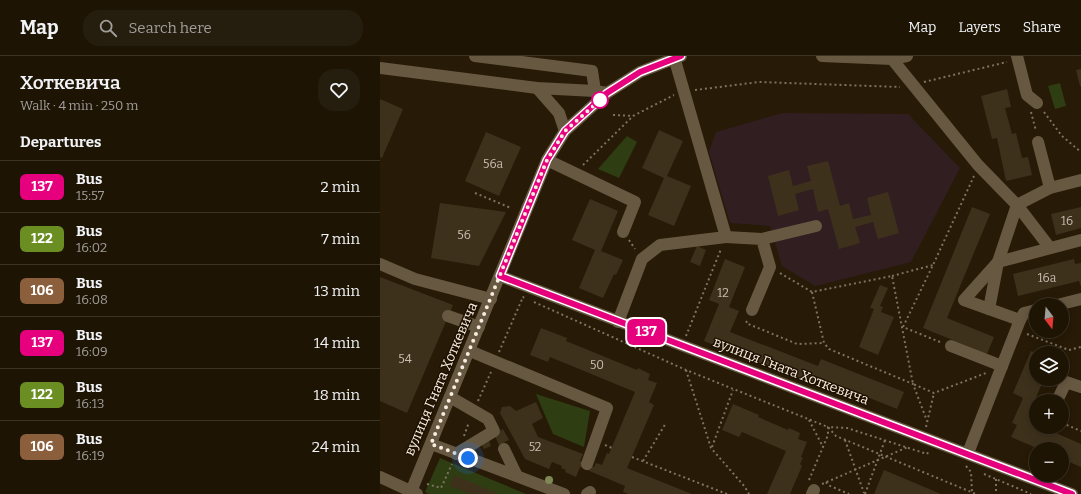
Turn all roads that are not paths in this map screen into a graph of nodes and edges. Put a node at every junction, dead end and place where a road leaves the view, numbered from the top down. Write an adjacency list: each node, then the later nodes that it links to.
1 (475, 56): 9 (street)
2 (822, 56): 6 (street)
3 (907, 56): 6 (street)
4 (678, 57): 10 (street, вулиця Гната Хоткевича); 20 (street)
5 (1018, 58): 11 (street)
6 (892, 59): 17 (street)
7 (380, 68): 8 (street)
8 (537, 88): 9 (street); 12 (street)
9 (595, 91): 10 (street)
10 (607, 93): 12 (street, вулиця Гната Хоткевича)
11 (1037, 103)
12 (565, 131): 14 (street, вулиця Гната Хоткевича)
13 (1038, 142): 16 (street)
14 (547, 160): 19 (street); 26 (street, вулиця Гната Хоткевича)
15 (1081, 180): 16 (street)
16 (1050, 188): 17 (street)
17 (1017, 205): 23 (street); 24 (street)
18 (816, 226): 21 (street)
19 (623, 232)
20 (726, 237): 21 (street); 34 (street)
21 (762, 239): 31 (street)
22 (1081, 240): 23 (street)
23 (1050, 248): 24 (street)
24 (998, 262): 30 (street); 30 (street)
25 (380, 264): 27 (street)
26 (500, 276): 27 (street, вулиця Гната Хоткевича); 34 (street, вулиця Гната Хоткевича)
27 (491, 299): 36 (street, вулиця Гната Хоткевича)
28 (1081, 299): 29 (street)
29 (1069, 302)
30 (989, 309): 35 (street)
31 (752, 310)
32 (1029, 311): 35 (street)
33 (448, 316): 36 (street)
34 (618, 322): 46 (street, вулиця Гната Хоткевича)
35 (1018, 325): 39 (street)
36 (479, 327): 38 (street, вулиця Гната Хоткевича)
37 (951, 346): 39 (street)
38 (470, 350): 42 (street, вулиця Гната Хоткевича); 47 (street)
39 (1002, 366): 46 (street)
40 (1081, 387): 41 (street)
41 (1060, 394)
42 (450, 397): 43 (street, вулиця Гната Хоткевича); 45 (street)
43 (431, 444): 45 (street); 50 (street, вулиця Гната Хоткевича)
44 (504, 450): 48 (street)
45 (455, 457): 48 (street)
46 (965, 457): 52 (street, вулиця Гната Хоткевича)
47 (587, 464)
48 (517, 476): 51 (street)
49 (380, 477): 50 (street)
50 (413, 493)
51 (564, 494)
52 (1072, 494)

